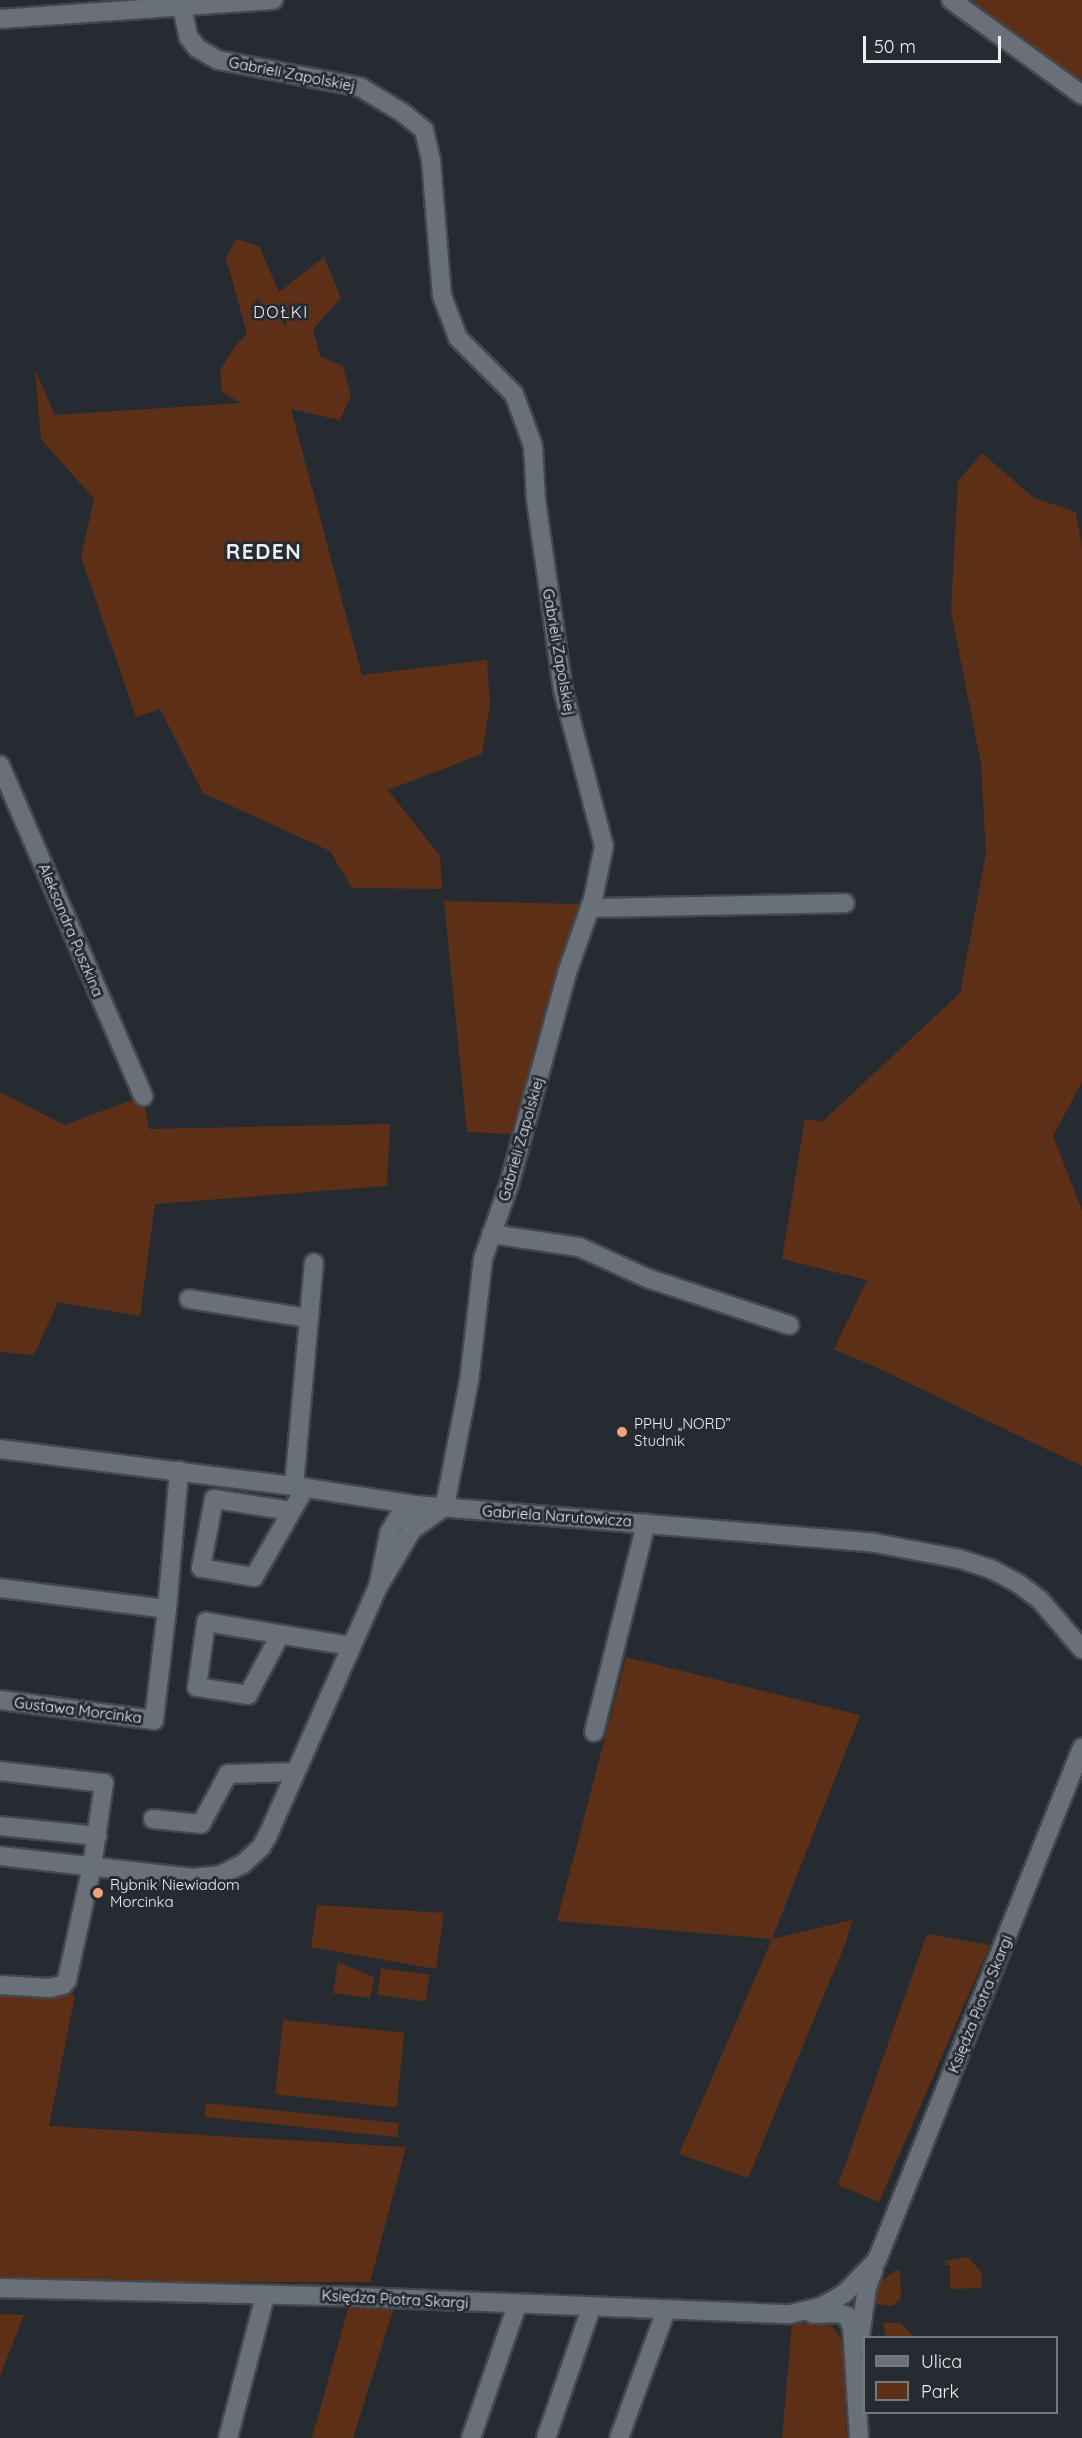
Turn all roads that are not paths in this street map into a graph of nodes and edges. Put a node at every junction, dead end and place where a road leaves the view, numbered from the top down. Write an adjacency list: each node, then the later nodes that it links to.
1 (273, 0): 3 (street)
2 (951, 0): 5 (street)
3 (182, 7): 4 (street); 8 (street, Gabrieli Zapolskiej)
4 (0, 19)
5 (1082, 95)
6 (0, 765): 9 (street, Aleksandra Puszkina)
7 (845, 903): 8 (street)
8 (590, 908): 10 (street, Gabrieli Zapolskiej)
9 (143, 1096)
10 (491, 1234): 14 (street); 20 (street, Gabrieli Zapolskiej)
11 (314, 1263): 13 (street)
12 (189, 1299): 13 (street)
13 (308, 1318): 17 (street)
14 (789, 1325)
15 (0, 1449): 16 (street, Gabriela Narutowicza)
16 (179, 1472): 17 (street, Gabriela Narutowicza); 27 (street, Gustawa Morcinka)
17 (300, 1487): 18 (street, Gabriela Narutowicza); 21 (street)
18 (374, 1499): 19 (street, Gabriela Narutowicza); 24 (street)
19 (415, 1505): 20 (street, Gabriela Narutowicza); 23 (street); 24 (street)
20 (443, 1508): 22 (street, Gabriela Narutowicza); 23 (street)
21 (291, 1511): 21 (street)
22 (646, 1523): 30 (street, Gabriela Narutowicza); 32 (street)
23 (412, 1530): 25 (street)
24 (389, 1533): 25 (street)
25 (378, 1587): 29 (street)
26 (0, 1588): 27 (street)
27 (167, 1610): 31 (street, Gustawa Morcinka)
28 (280, 1635): 28 (street); 29 (street)
29 (351, 1647): 35 (street)
30 (1082, 1648)
31 (0, 1700)
32 (594, 1732)
33 (1082, 1748): 42 (street, Księdza Piotra Skargi)
34 (0, 1771): 38 (street)
35 (296, 1772): 36 (street); 40 (street)
36 (153, 1819)
37 (0, 1826): 38 (street)
38 (97, 1836): 40 (street)
39 (0, 1856): 40 (street)
40 (92, 1866): 41 (street)
41 (0, 1985)
42 (877, 2260): 48 (street, Księdza Piotra Skargi); 49 (street, Księdza Piotra Skargi)
43 (0, 2288): 44 (street, Księdza Piotra Skargi)
44 (265, 2296): 45 (street, Księdza Piotra Skargi); 50 (street)
45 (517, 2305): 46 (street, Księdza Piotra Skargi); 51 (street)
46 (591, 2308): 47 (street, Księdza Piotra Skargi); 52 (street)
47 (666, 2310): 48 (street, Księdza Piotra Skargi); 53 (street)
48 (790, 2314): 49 (street, Księdza Piotra Skargi)
49 (855, 2370): 54 (street, Księdza Piotra Skargi)
50 (228, 2438)
51 (471, 2438)
52 (546, 2438)
53 (619, 2438)
54 (859, 2438)

